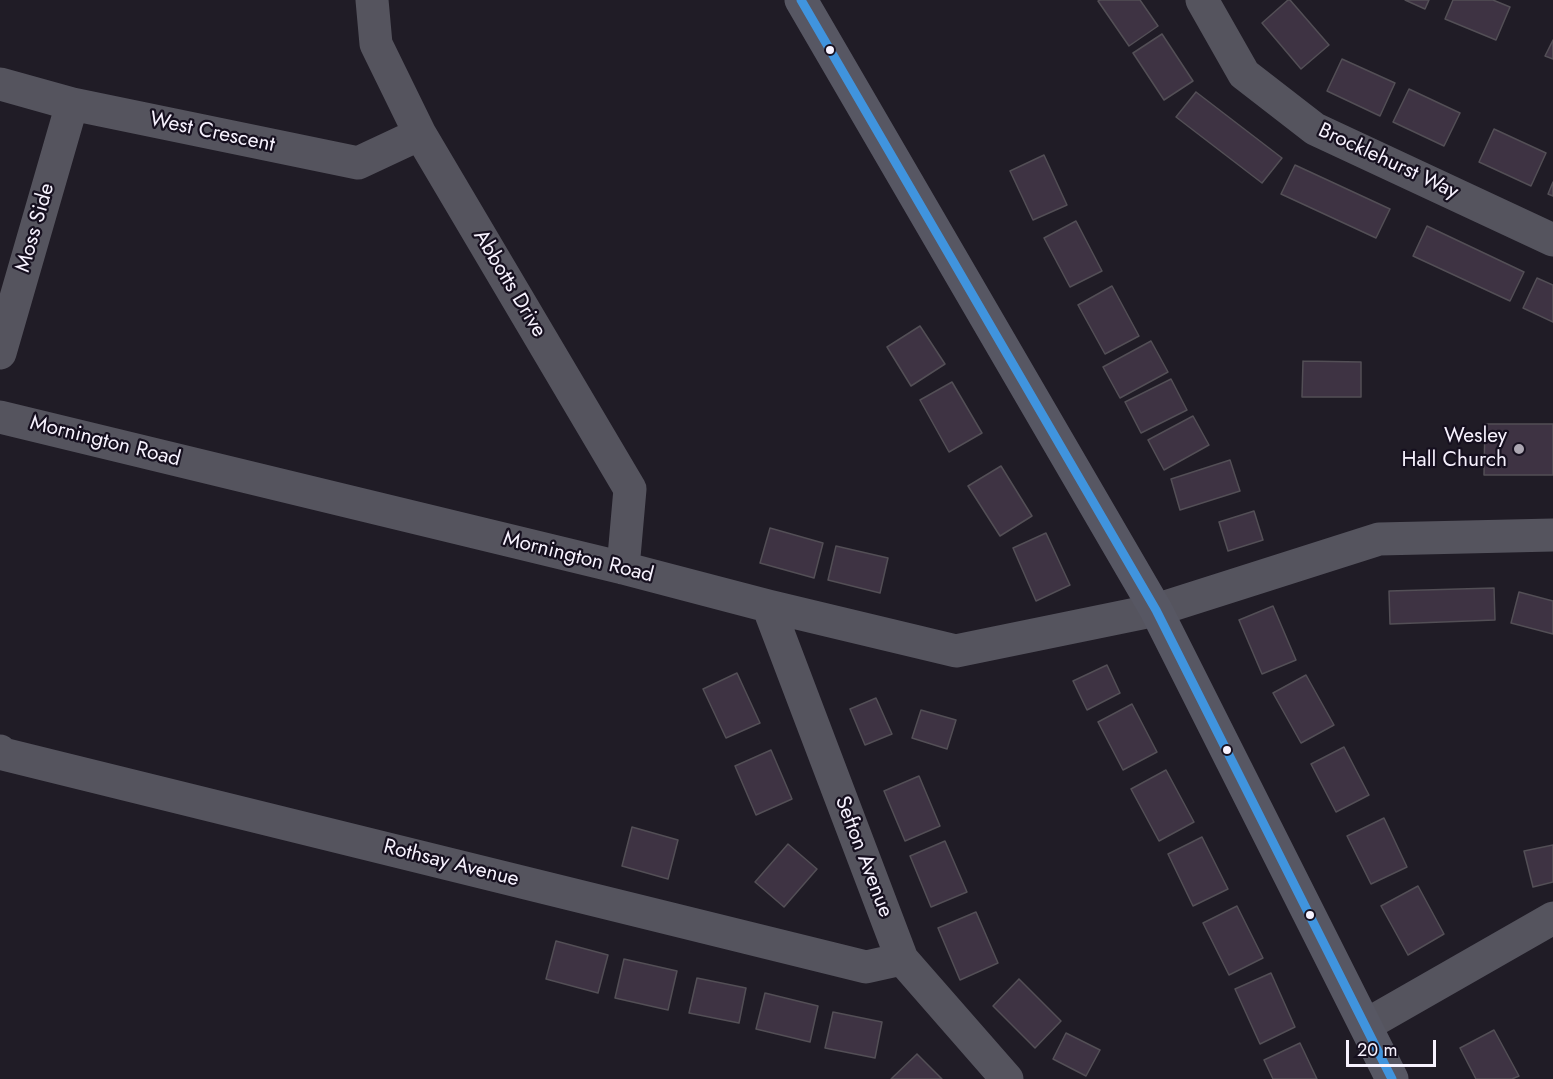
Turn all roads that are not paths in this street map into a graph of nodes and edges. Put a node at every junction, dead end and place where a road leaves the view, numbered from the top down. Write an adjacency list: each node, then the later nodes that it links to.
1 (372, 0): 6 (street, Abbotts Drive)
2 (801, 0): 13 (street)
3 (1202, 0): 7 (street, Brocklehurst Way)
4 (0, 84): 5 (street, West Crescent)
5 (72, 104): 6 (street, West Crescent); 8 (street, Moss Side)
6 (420, 134): 11 (street, Abbotts Drive)
7 (1553, 240)
8 (0, 353)
9 (0, 417): 11 (street, Mornington Road)
10 (1553, 534): 13 (street, Mornington Road)
11 (623, 568): 12 (street, Mornington Road)
12 (768, 606): 13 (street, Mornington Road); 16 (street, Sefton Avenue)
13 (1156, 610): 17 (street)
14 (0, 751): 16 (street, Rothsay Avenue)
15 (1553, 918): 17 (street)
16 (902, 959): 18 (street, Sefton Avenue)
17 (1366, 1026): 19 (street)
18 (1007, 1079)
19 (1392, 1079)

